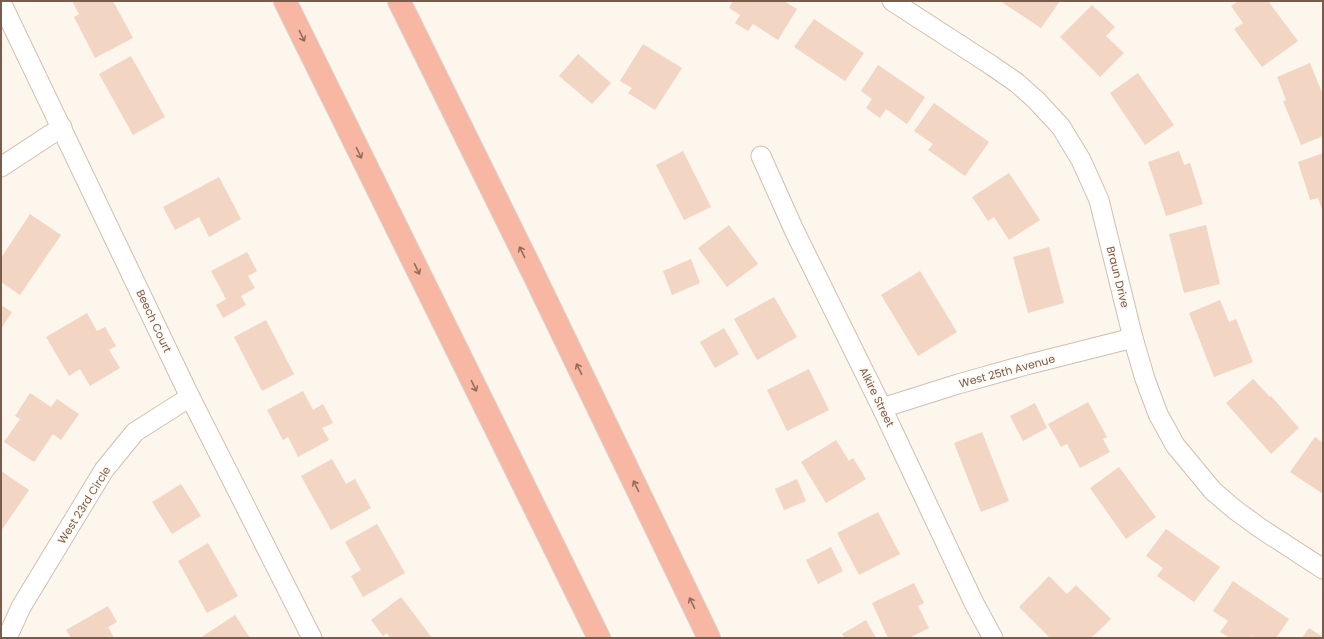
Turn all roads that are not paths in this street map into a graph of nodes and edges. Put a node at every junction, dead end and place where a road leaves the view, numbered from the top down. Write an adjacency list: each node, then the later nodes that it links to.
1 (285, 1): 14 (highway, one-way to 14)
2 (399, 1): 15 (highway, one-way to 2)
3 (892, 1): 8 (street, Braun Drive)
4 (1, 2): 5 (street, Beech Court)
5 (62, 127): 7 (street); 9 (street, Beech Court)
6 (761, 156): 10 (street, Alkire Street)
7 (1, 167)
8 (1133, 338): 10 (street, West 25th Avenue); 11 (street, Braun Drive)
9 (190, 397): 12 (street, West 23rd Circle); 13 (street, Beech Court)
10 (882, 408): 16 (street, Alkire Street)
11 (1323, 569)
12 (7, 638)
13 (312, 638)
14 (599, 638)
15 (709, 638)
16 (993, 638)

